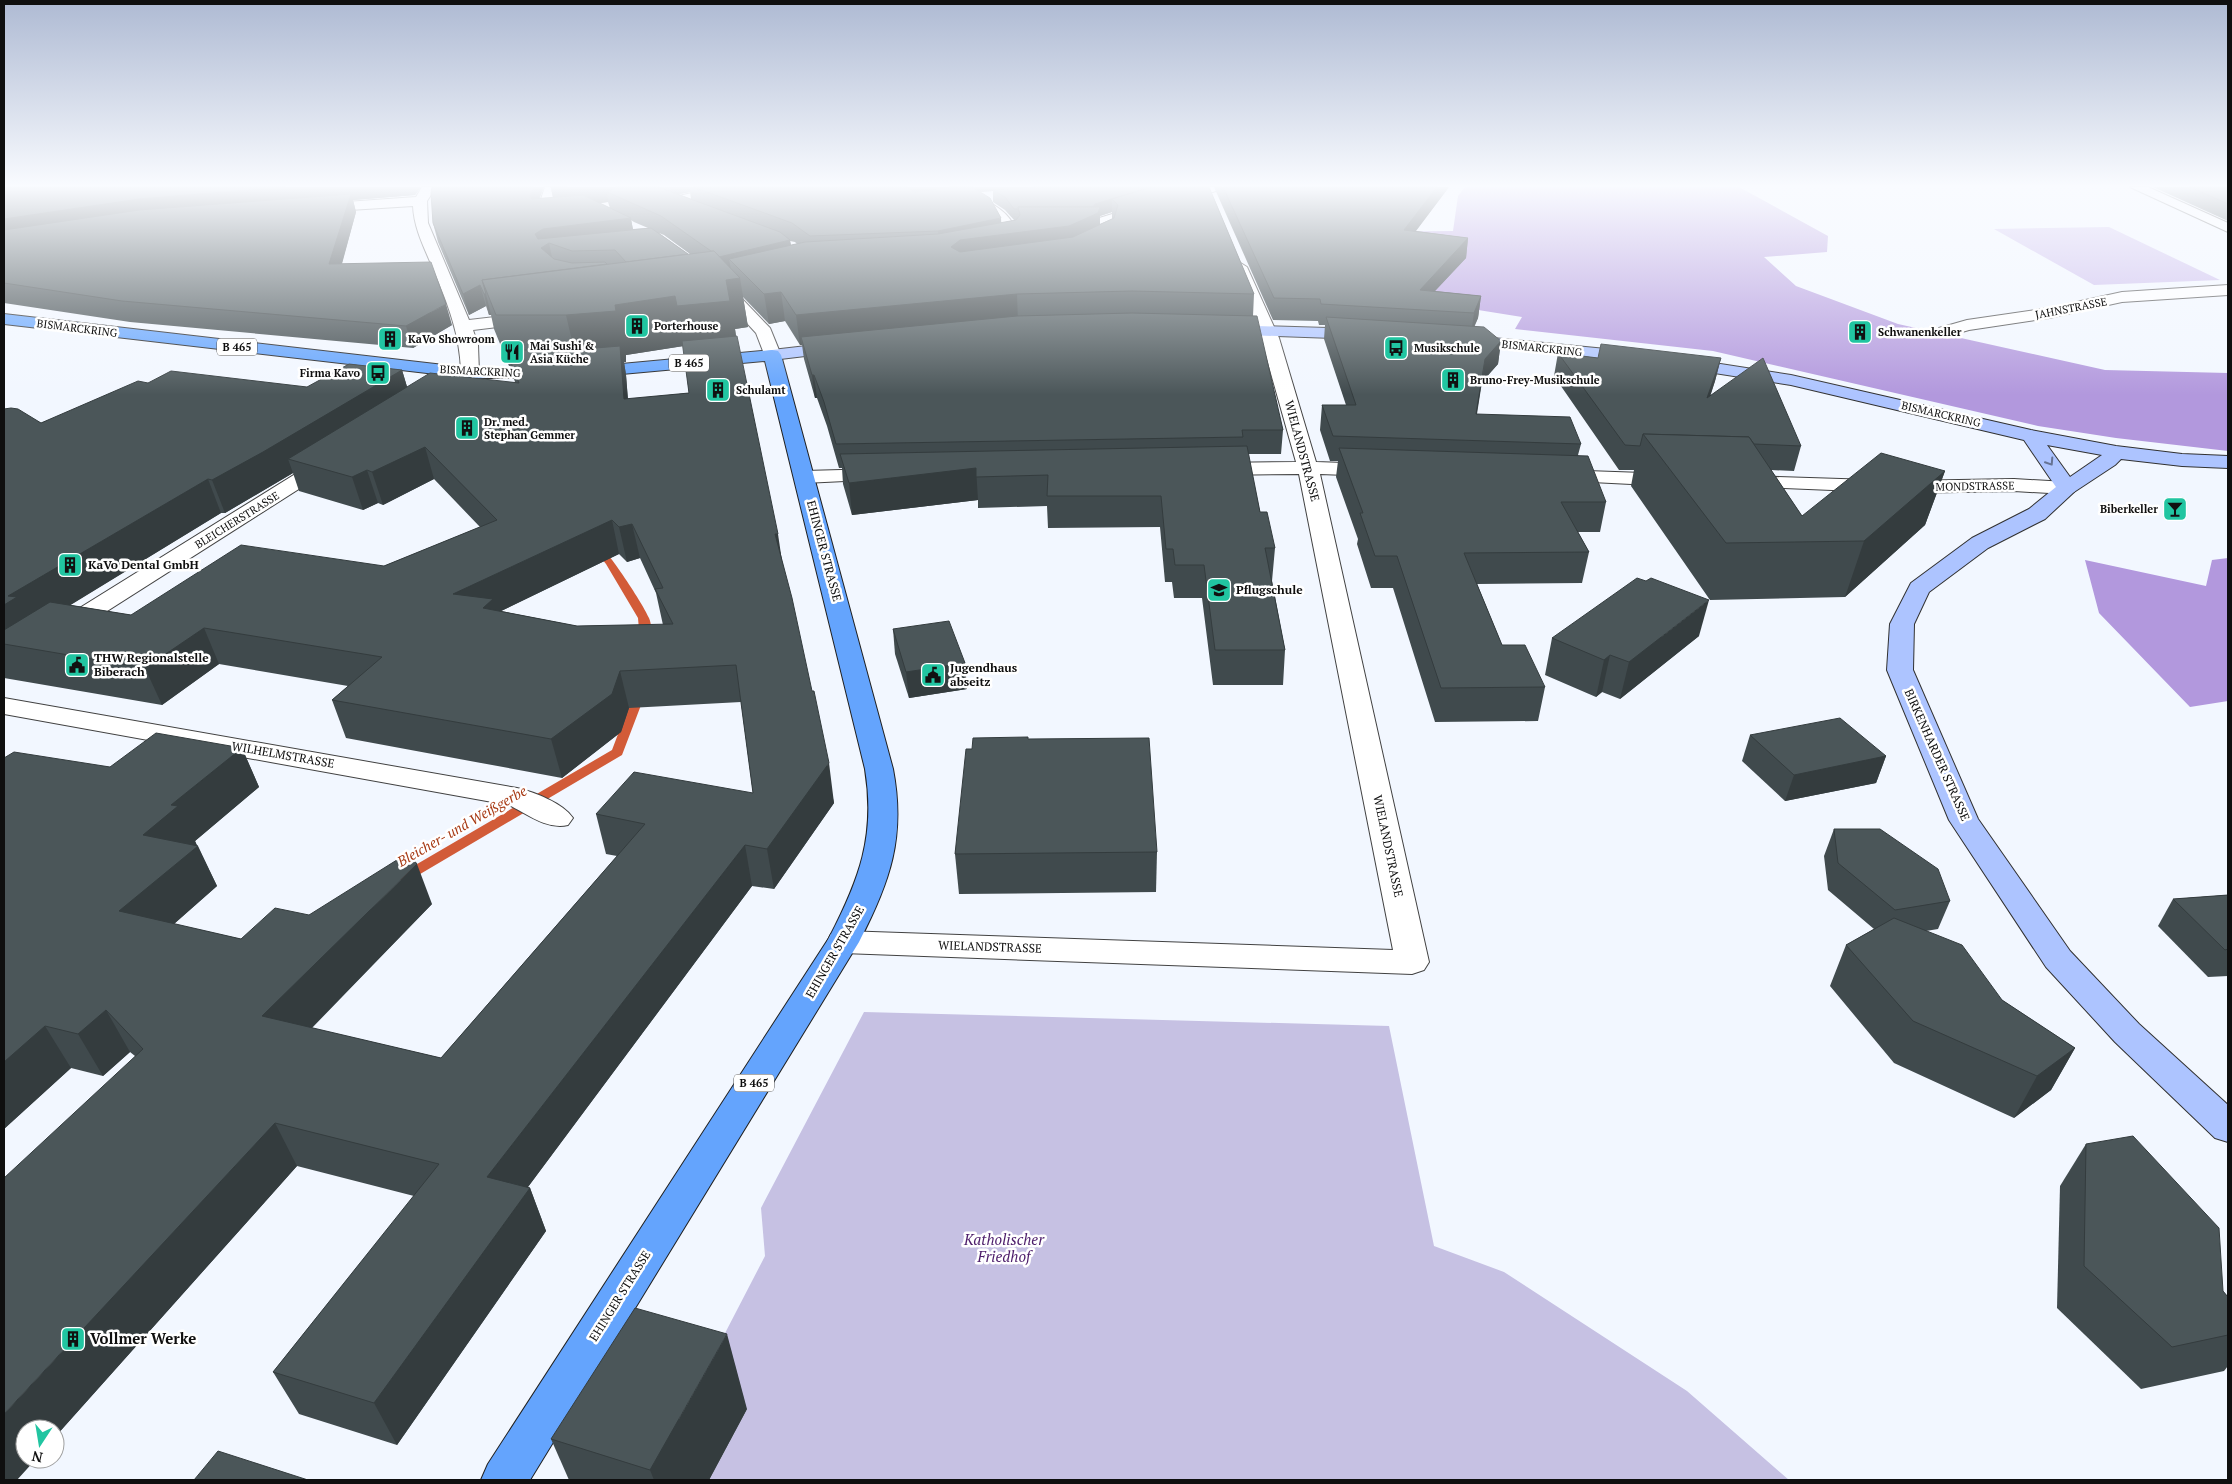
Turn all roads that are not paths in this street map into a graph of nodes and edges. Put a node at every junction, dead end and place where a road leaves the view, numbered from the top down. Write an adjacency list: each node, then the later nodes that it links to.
1 (436, 256): 7 (street)
2 (1235, 256): 9 (street, WIELANDSTRASSE)
3 (721, 285): 14 (street)
4 (2228, 290): 10 (street, JAHNSTRASSE)
5 (548, 316): 7 (street)
6 (4, 319): 17 (main road, BISMARCKRING / B 465)
7 (462, 326): 17 (street)
8 (1208, 330): 9 (main road)
9 (1267, 331): 11 (main road); 23 (street, WIELANDSTRASSE)
10 (1945, 332)
11 (1377, 334)
12 (1448, 339): 15 (main road, BISMARCKRING)
13 (858, 346): 14 (main road, BISMARCKRING)
14 (772, 355): 17 (main road, BISMARCKRING / B 465); 28 (main road, EHINGER STRASSE / B 465)
15 (1650, 359)
16 (1668, 361): 19 (main road, BISMARCKRING)
17 (470, 373): 18 (street)
18 (424, 402)
19 (2031, 436): 20 (main road, BISMARCKRING); 31 (main road, one-way to 31)
20 (2116, 452): 22 (main road, BISMARCKRING); 31 (main road, BIRKENHARDER STRASSE)
21 (343, 453): 32 (street, BLEICHERSTRASSE)
22 (2228, 462)
23 (1308, 468): 24 (street); 25 (street); 35 (street, WIELANDSTRASSE)
24 (1199, 470)
25 (1397, 471)
26 (903, 475): 28 (street)
27 (1536, 475): 29 (street)
28 (804, 477): 35 (main road, EHINGER STRASSE / B 465)
29 (1695, 480)
30 (1725, 482): 31 (street, MONDSTRASSE)
31 (2067, 488): 36 (main road, BIRKENHARDER STRASSE)
32 (4, 666)
33 (4, 706): 34 (street, WILHELMSTRASSE)
34 (558, 818)
35 (843, 942): 37 (main road, EHINGER STRASSE / B 465)
36 (2227, 1125)
37 (504, 1480)

